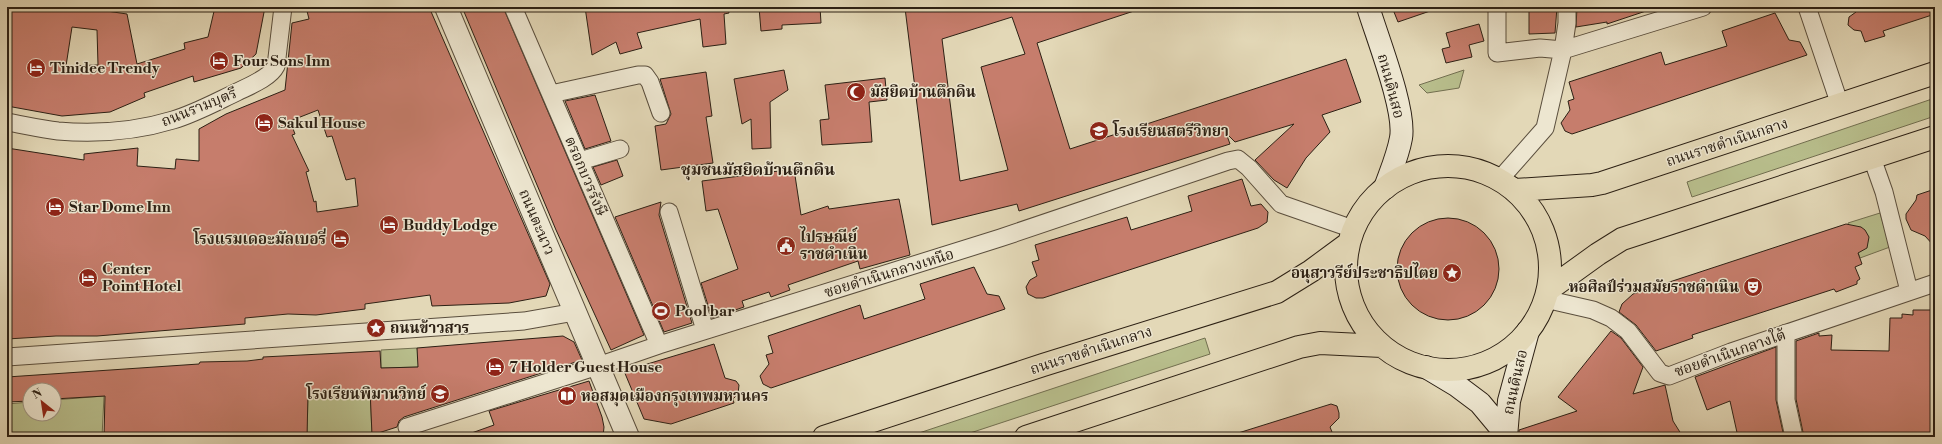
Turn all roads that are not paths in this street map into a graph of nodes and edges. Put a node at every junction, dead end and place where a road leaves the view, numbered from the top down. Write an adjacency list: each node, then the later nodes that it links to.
1 (283, 7): 14 (street, ถนนรามบุตรี)
2 (446, 7): 26 (street, ถนนตะนาว)
3 (513, 7): 11 (street, ตรอกบวรรังษี)
4 (1368, 7): 20 (street, ถนนดินสอ)
5 (1497, 7): 9 (street)
6 (1566, 7): 9 (street)
7 (1703, 7): 9 (street)
8 (1807, 7): 12 (street)
9 (1563, 50): 19 (street)
10 (1935, 73): 12 (main road, ถนนราชดำเนินกลาง)
11 (551, 94): 13 (street); 18 (street, ตรอกบวรรังษี)
12 (1840, 105): 19 (main road, ถนนราชดำเนินกลาง)
13 (661, 114)
14 (7, 122)
15 (1935, 137): 17 (main road)
16 (620, 149): 18 (street)
17 (1872, 158): 24 (street); 25 (main road)
18 (580, 161): 30 (street, ตรอกบวรรังษี)
19 (1507, 184): 20 (main road); 25 (main road)
20 (1385, 188): 22 (main road)
21 (669, 212): 27 (street)
22 (1351, 236): 27 (street, ซอยดำเนินกลางเหนือ); 31 (main road); 39 (main road, ถนนราชดำเนินกลาง)
23 (1935, 283): 24 (street, ซอยดำเนินกลางใต้)
24 (1909, 291): 29 (street, ซอยดำเนินกลางใต้)
25 (1547, 294): 28 (main road); 29 (street, ซอยดำเนินกลางใต้)
26 (574, 312): 32 (street); 33 (street, ถนนตะนาว)
27 (705, 330): 30 (street, ซอยดำเนินกลางเหนือ)
28 (1528, 331): 34 (main road); 37 (street, ถนนดินสอ)
29 (1786, 333): 41 (street)
30 (659, 345): 33 (street, ซอยดำเนินกลางเหนือ)
31 (1382, 346): 34 (main road); 35 (main road)
32 (7, 357)
33 (598, 366): 36 (street, ซอยดำเนินกลางเหนือ); 38 (street, ถนนตะนาว)
34 (1426, 367): 37 (street, ถนนดินสอ)
35 (1069, 430): 40 (main road)
36 (409, 432)
37 (1506, 435)
38 (628, 437)
39 (824, 437)
40 (1026, 437)
41 (1794, 437)

